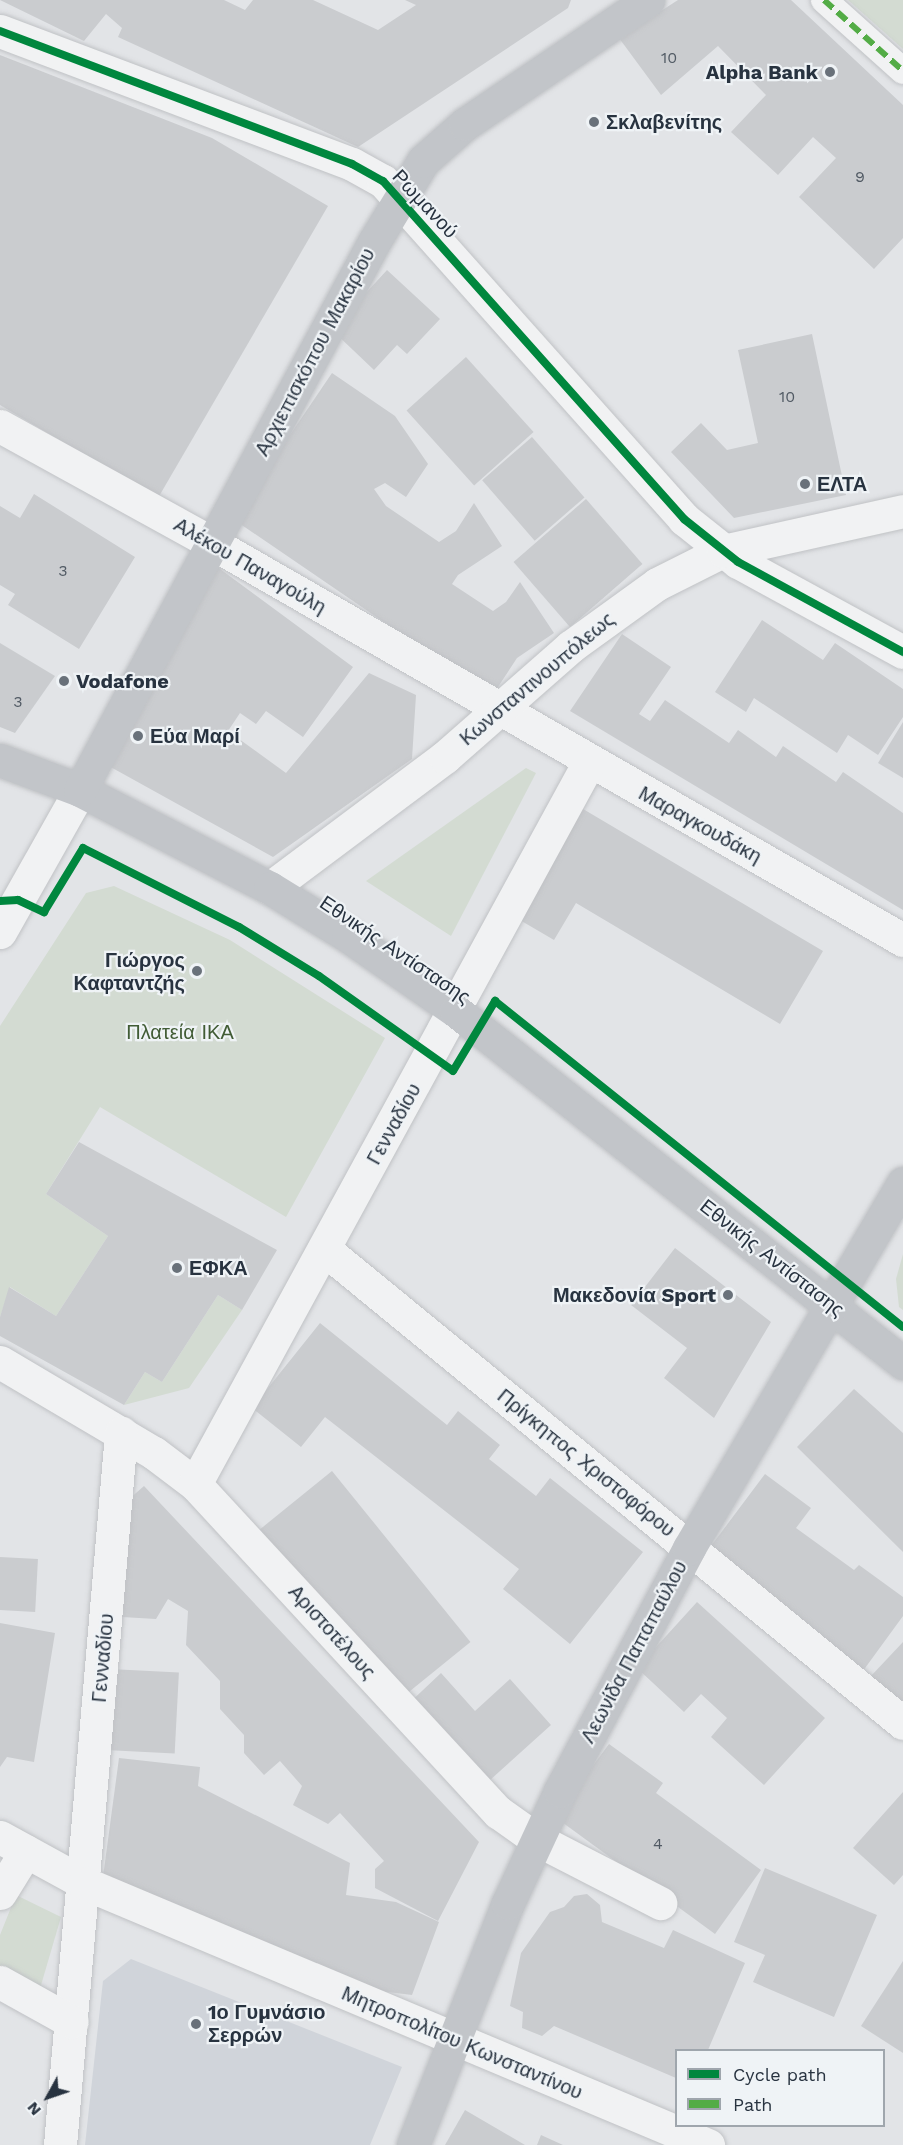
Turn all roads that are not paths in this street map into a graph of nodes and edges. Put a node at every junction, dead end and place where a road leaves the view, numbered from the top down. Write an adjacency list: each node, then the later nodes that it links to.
1 (648, 0): 5 (main road, Αρχιεπισκόπου Μακαρίου)
2 (824, 0): 4 (street)
3 (0, 31): 5 (street, Ρωμανού)
4 (903, 71)
5 (399, 197): 8 (main road, Αρχιεπισκόπου Μακαρίου); 9 (street, Ρωμανού)
6 (0, 426): 8 (street, Αλέκου Παναγούλη)
7 (903, 511): 9 (street, Κωνσταντινουπόλεως)
8 (212, 543): 11 (street, Αλέκου Παναγούλη); 14 (main road, Αρχιεπισκόπου Μακαρίου)
9 (723, 551): 10 (street, Ρωμανού); 11 (street, Κωνσταντινουπόλεως)
10 (903, 652)
11 (498, 710): 13 (street, Μαραγκουδάκη); 15 (street, Κωνσταντινουπόλεως)
12 (0, 760): 14 (main road, Εθνικής Αντίστασης)
13 (589, 762): 17 (street, Μαραγκουδάκη); 18 (street, Γενναδίου)
14 (80, 790): 15 (main road, Εθνικής Αντίστασης); 16 (street)
15 (270, 888): 18 (main road, Εθνικής Αντίστασης)
16 (0, 932)
17 (903, 940)
18 (456, 1011): 20 (street, Γενναδίου); 21 (main road, Εθνικής Αντίστασης)
19 (903, 1183): 21 (main road, Λεωνίδα Παπαπαύλου)
20 (324, 1249): 25 (street, Γενναδίου); 26 (street, Πρίγκηπος Χριστοφόρου)
21 (832, 1305): 23 (main road, Εθνικής Αντίστασης); 26 (main road, Λεωνίδα Παπαπαύλου)
22 (0, 1362): 24 (street, Αριστοτέλους)
23 (903, 1363)
24 (121, 1433): 25 (street, Αριστοτέλους); 30 (street, Γενναδίου)
25 (195, 1484): 28 (street, Αριστοτέλους)
26 (689, 1548): 27 (street, Πρίγκηπος Χριστοφόρου); 28 (main road, Λεωνίδα Παπαπαύλου)
27 (903, 1723)
28 (536, 1839): 32 (street, Αριστοτέλους); 35 (main road, Λεωνίδα Παπαπαύλου)
29 (13, 1844): 30 (street, Μητροπολίτου Κωνσταντίνου); 31 (street)
30 (84, 1883): 34 (street, Γενναδίου); 35 (street, Μητροπολίτου Κωνσταντίνου)
31 (0, 1893)
32 (660, 1903)
33 (0, 1982): 34 (street)
34 (72, 2022): 36 (street, Γενναδίου)
35 (456, 2041): 37 (main road, Λεωνίδα Παπαπαύλου); 38 (street, Μητροπολίτου Κωνσταντίνου)
36 (60, 2145)
37 (414, 2145)
38 (708, 2145)

